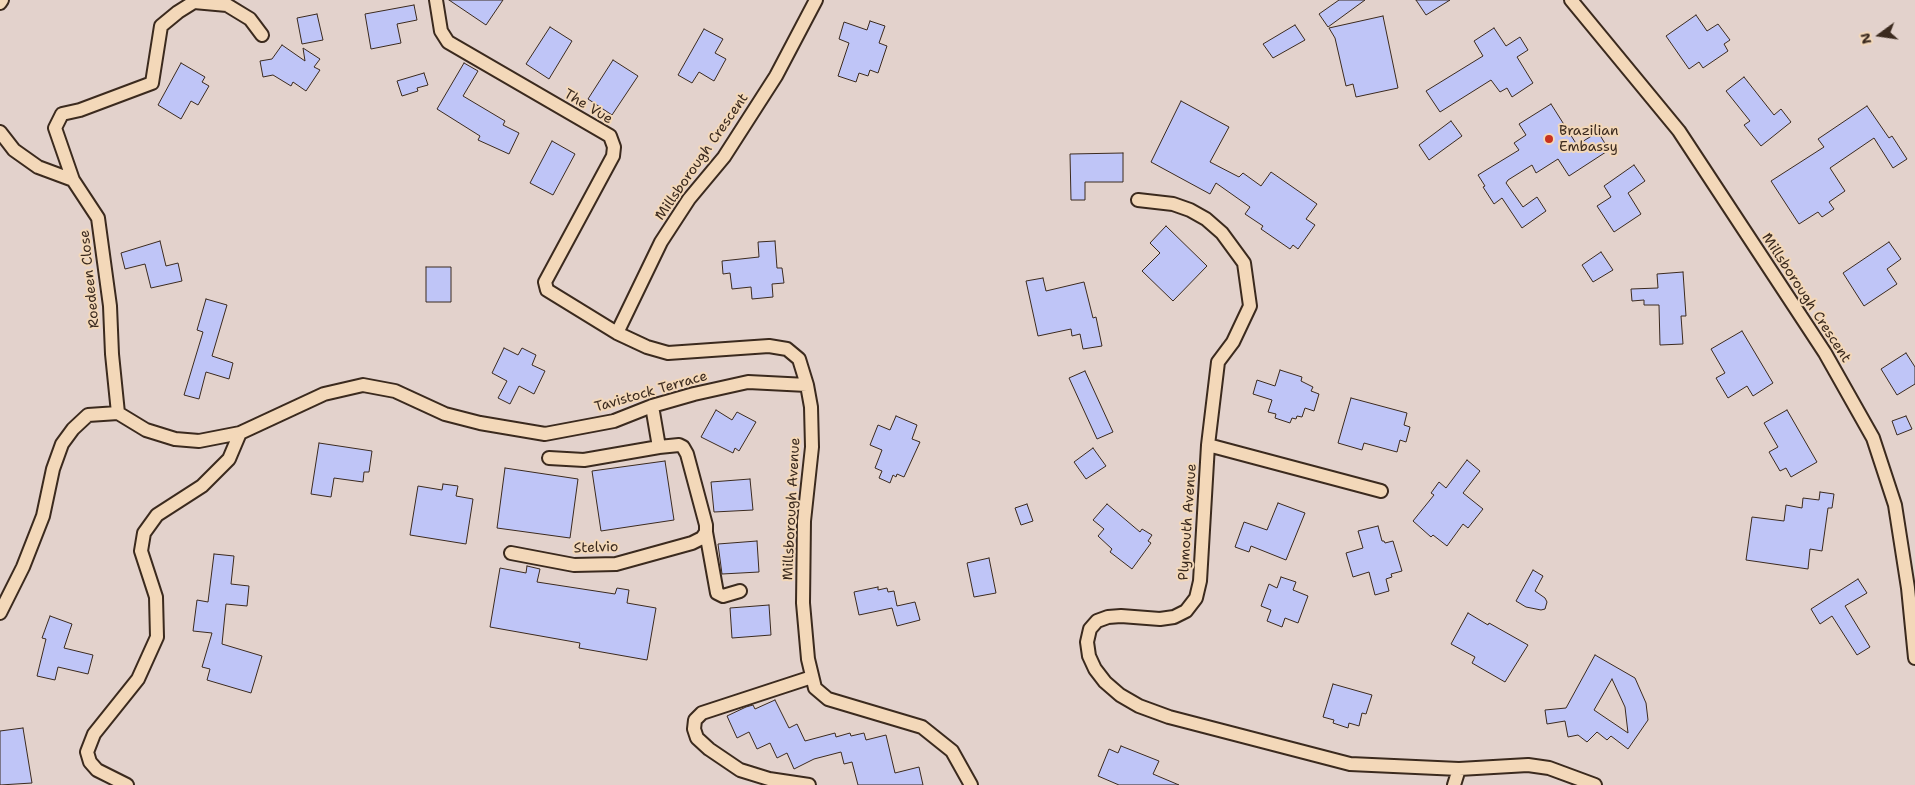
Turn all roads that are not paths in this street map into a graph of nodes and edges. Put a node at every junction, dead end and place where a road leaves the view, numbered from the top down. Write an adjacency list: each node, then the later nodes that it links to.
1 (436, 0): 8 (street, The Vue)
2 (816, 0): 8 (street, Millsborough Crescent)
3 (1571, 0): 21 (street, Millsborough Crescent)
4 (262, 35): 6 (street, Roedeen Close)
5 (0, 132): 6 (street)
6 (73, 180): 11 (street, Roedeen Close)
7 (1138, 200): 13 (street, Plymouth Avenue)
8 (617, 333): 9 (street, Millsborough Avenue)
9 (807, 385): 10 (street, Tavistock Terrace); 22 (street, Millsborough Avenue)
10 (652, 406): 12 (street, Tavistock Terrace); 14 (street)
11 (118, 413): 12 (street, Tavistock Terrace); 20 (street)
12 (240, 433): 24 (street)
13 (1208, 445): 16 (street); 23 (street, Plymouth Avenue)
14 (660, 446): 15 (street); 17 (street)
15 (549, 458)
16 (1381, 491)
17 (706, 532): 18 (street, Stelvio); 19 (street)
18 (510, 553)
19 (740, 592)
20 (0, 613)
21 (1915, 658)
22 (812, 677): 25 (street); 26 (street, Millsborough Avenue)
23 (1458, 768): 27 (street); 28 (street, Plymouth Avenue)
24 (127, 785)
25 (809, 785)
26 (971, 785)
27 (1454, 785)
28 (1595, 785)

